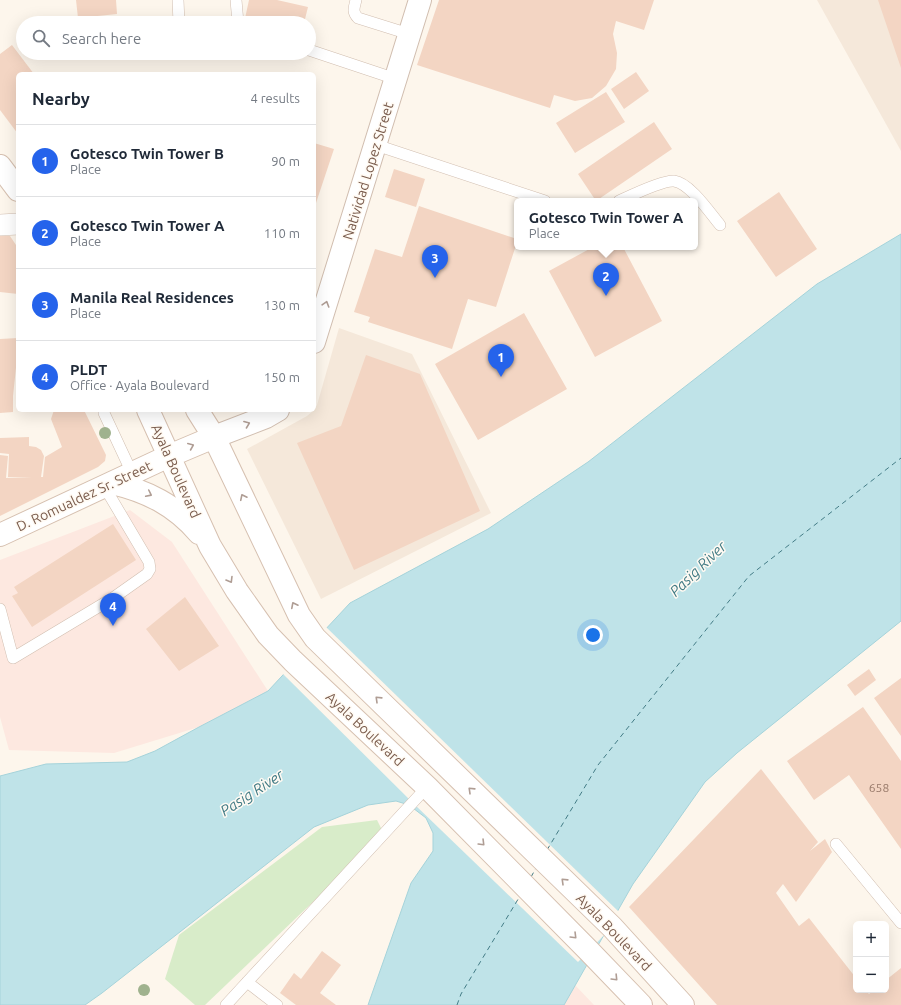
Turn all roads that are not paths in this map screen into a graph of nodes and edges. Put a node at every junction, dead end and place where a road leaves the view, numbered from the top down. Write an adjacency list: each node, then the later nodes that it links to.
1 (178, 0): 5 (lane)
2 (236, 0): 6 (lane)
3 (356, 0): 7 (lane)
4 (420, 0): 7 (main road, Natividad Lopez Street)
5 (179, 16)
6 (237, 16)
7 (410, 34): 9 (main road, Natividad Lopez Street)
8 (316, 52): 9 (lane)
9 (396, 79): 10 (main road, Natividad Lopez Street)
10 (376, 145): 11 (lane); 18 (main road, Natividad Lopez Street, one-way to 10)
11 (536, 198)
12 (625, 198): 13 (lane)
13 (697, 198)
14 (698, 199): 17 (lane)
15 (16, 224): 16 (street)
16 (0, 225)
17 (720, 225)
18 (316, 336)
19 (149, 412): 24 (main road, Ayala Boulevard)
20 (198, 412): 23 (main road, Ayala Boulevard)
21 (275, 412): 23 (main road, one-way to 21)
22 (104, 413): 25 (lane)
23 (214, 437): 24 (main road, D. Romualdez Sr. Street, one-way to 23); 37 (main road, Ayala Boulevard, one-way to 23)
24 (169, 456): 25 (main road, D. Romualdez Sr. Street); 28 (main road, Ayala Boulevard)
25 (132, 473): 26 (main road, D. Romualdez Sr. Street)
26 (108, 484): 27 (main road, D. Romualdez Sr. Street); 28 (main road, one-way to 28); 29 (lane)
27 (0, 535)
28 (210, 546): 30 (main road, Ayala Boulevard, one-way to 30)
29 (0, 609)
30 (427, 787): 33 (lane); 36 (main road, Ayala Boulevard, one-way to 36)
31 (836, 844): 32 (lane)
32 (901, 923)
33 (247, 982): 34 (lane); 35 (lane)
34 (226, 1005)
35 (277, 1005)
36 (641, 1005)
37 (683, 1005)

